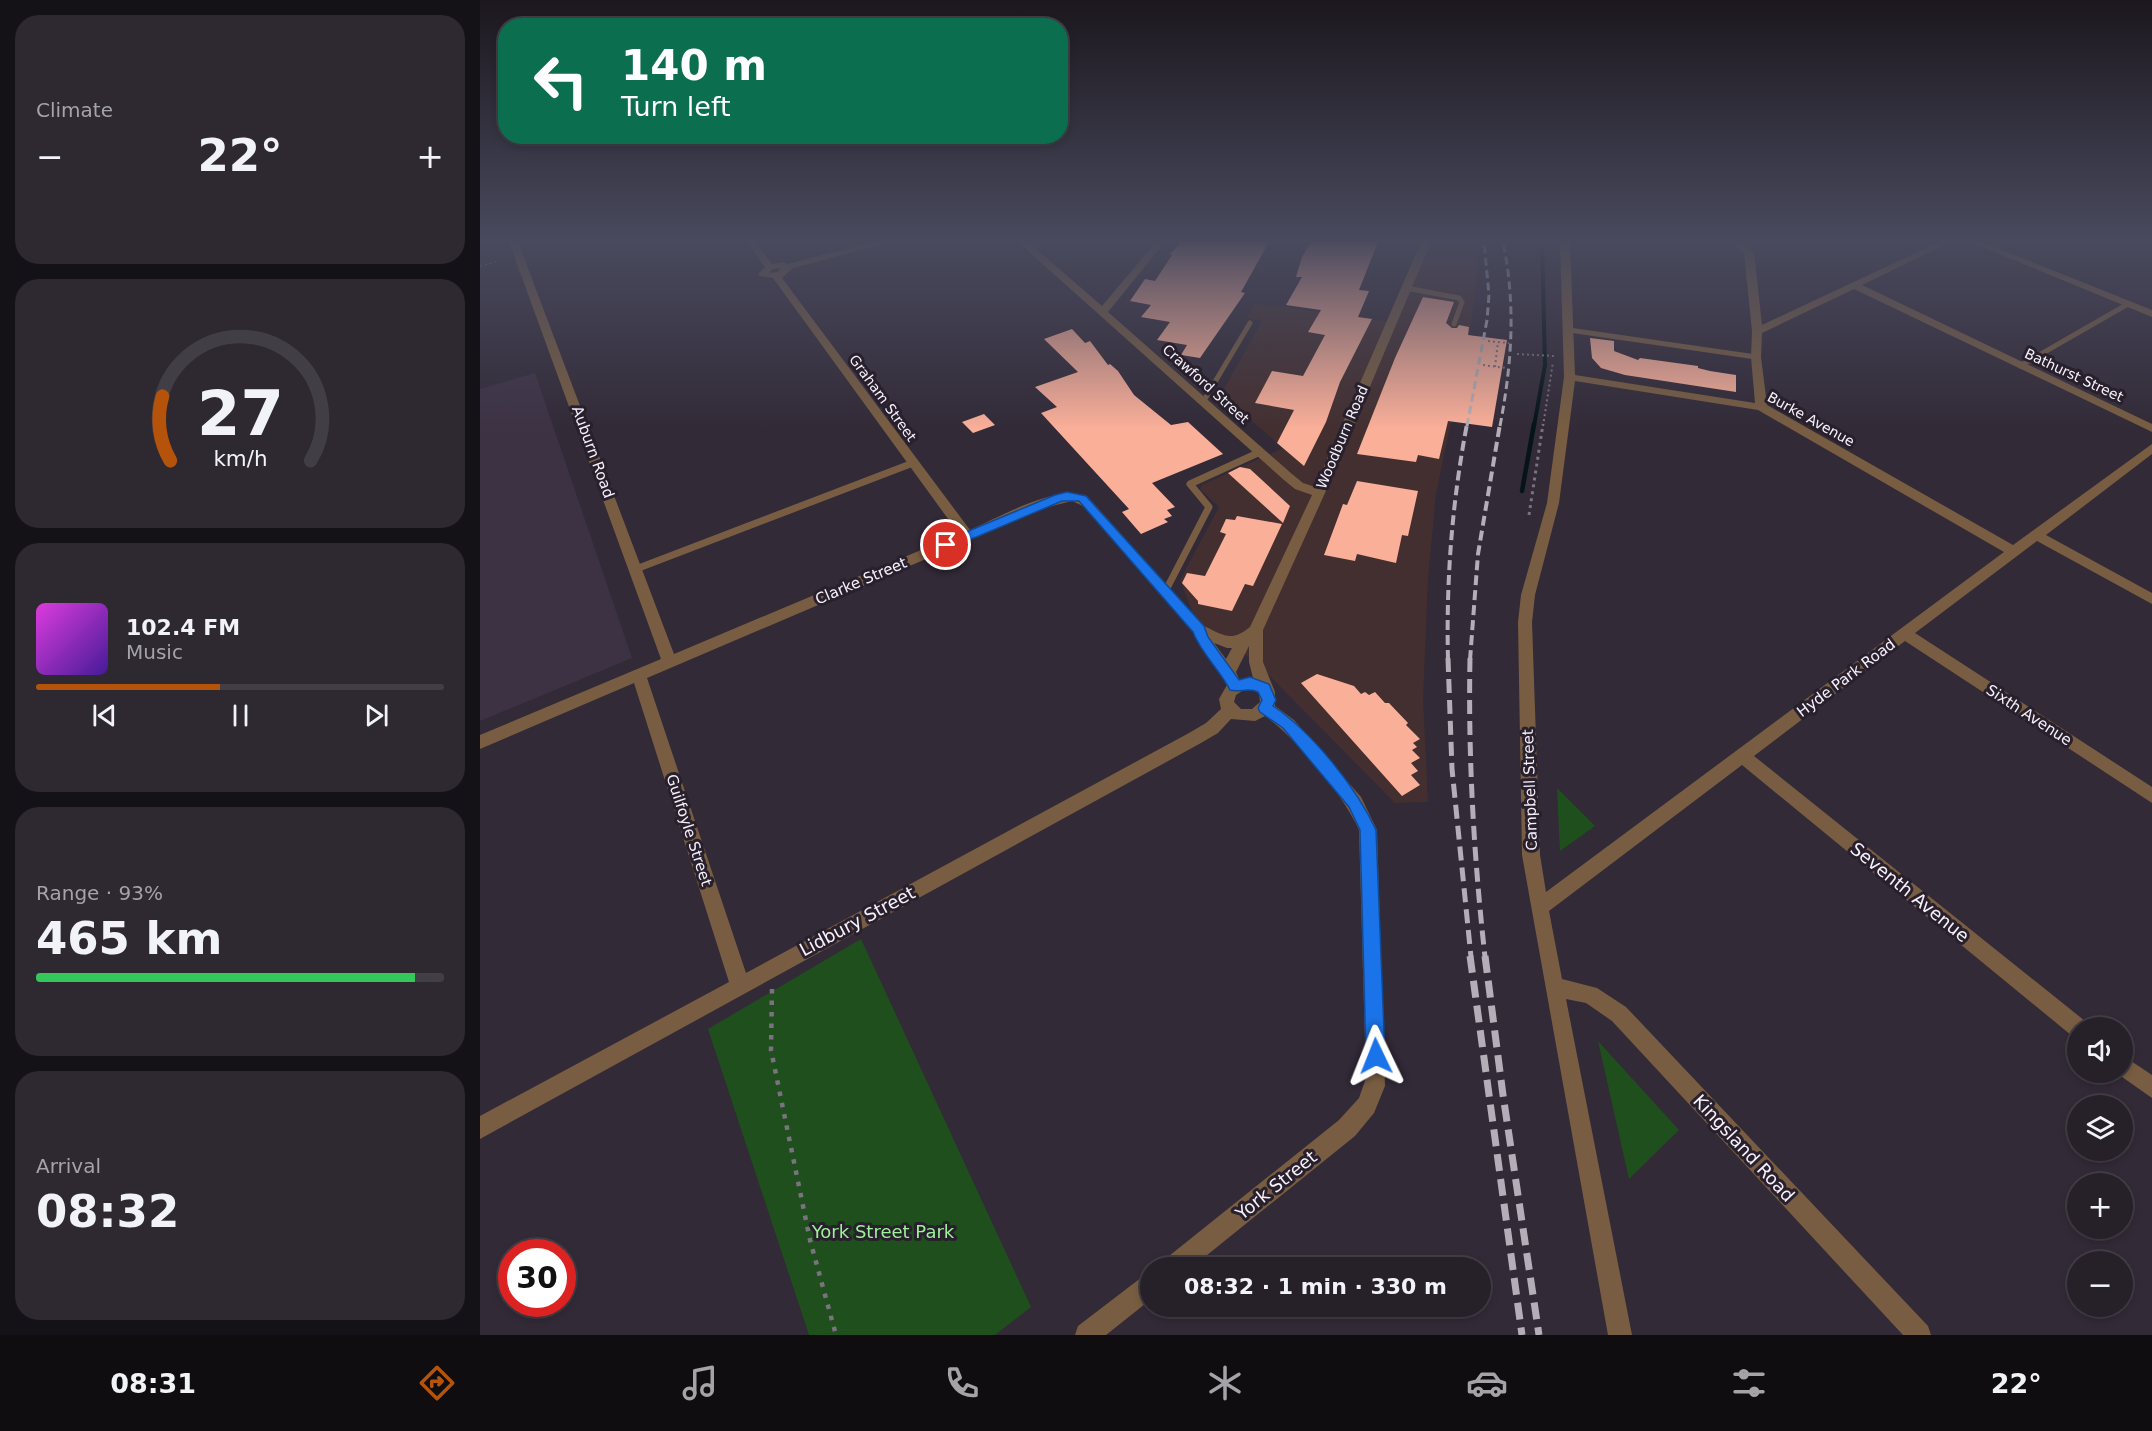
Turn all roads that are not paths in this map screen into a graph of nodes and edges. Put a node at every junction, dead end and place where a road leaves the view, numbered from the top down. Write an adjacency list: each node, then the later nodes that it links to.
1 (536, 304): 31 (street, Auburn Road)
2 (797, 304): 26 (street, Graham Street)
3 (1094, 304): 12 (street, Crawford Street)
4 (1108, 304): 12 (street)
5 (1399, 304): 27 (street, Woodburn Road)
6 (1461, 304): 15 (lane)
7 (1568, 304): 16 (street, Campbell Street)
8 (1754, 304): 17 (street)
9 (1815, 304): 17 (street)
10 (1892, 304): 19 (street, Bathurst Street)
11 (2128, 304): 13 (street); 19 (lane)
12 (1102, 311): 21 (street, Crawford Street)
13 (2152, 314)
14 (1250, 323): 21 (lane)
15 (1454, 324)
16 (1569, 330): 18 (lane); 20 (street, Campbell Street)
17 (1757, 331): 18 (street)
18 (1756, 357): 22 (street)
19 (2020, 366): 23 (street, Bathurst Street)
20 (1570, 377): 22 (street, Burke Avenue); 46 (street, Campbell Street)
21 (1203, 402): 25 (street, Crawford Street)
22 (1761, 406): 30 (street, Burke Avenue)
23 (2152, 428)
24 (2150, 451): 28 (street, Hyde Park Road)
25 (1260, 452): 27 (street, Crawford Street); 32 (lane)
26 (913, 463): 29 (street, Graham Street); 31 (lane)
27 (1319, 493): 36 (street, Woodburn Road)
28 (2036, 535): 30 (street, Hyde Park Road); 33 (street)
29 (968, 536): 32 (street, Clarke Street); 37 (street, Clarke Street)
30 (2014, 552): 35 (street, Hyde Park Road)
31 (636, 569): 37 (street, Auburn Road)
32 (1165, 592): 34 (street, Clarke Street)
33 (2152, 599)
34 (1199, 630): 36 (street, Clarke Street); 39 (street, Clarke Street)
35 (1905, 634): 44 (street, Hyde Park Road); 45 (street, Sixth Avenue)
36 (1250, 635): 39 (street, Woodburn Road); 40 (street, Woodburn Road)
37 (670, 663): 38 (street, Clarke Street)
38 (639, 676): 43 (street, Clarke Street); 47 (street, Guilfoyle Street)
39 (1232, 679): 40 (street); 42 (street)
40 (1264, 688): 41 (street)
41 (1265, 708): 42 (street); 53 (street, York Street)
42 (1230, 710): 47 (street, Lidbury Street)
43 (480, 742)
44 (1742, 756): 46 (street, Hyde Park Road); 49 (street, Seventh Avenue)
45 (2152, 796)
46 (1539, 908): 48 (street, Campbell Street)
47 (740, 985): 52 (street, Lidbury Street)
48 (1555, 988): 56 (street, Campbell Street); 57 (street, Kingsland Road)
49 (2067, 1019)
50 (2133, 1074): 51 (street)
51 (2152, 1089)
52 (480, 1128)
53 (1186, 1257)
54 (1140, 1293): 55 (street)
55 (1087, 1335)
56 (1620, 1335)
57 (1919, 1335)

